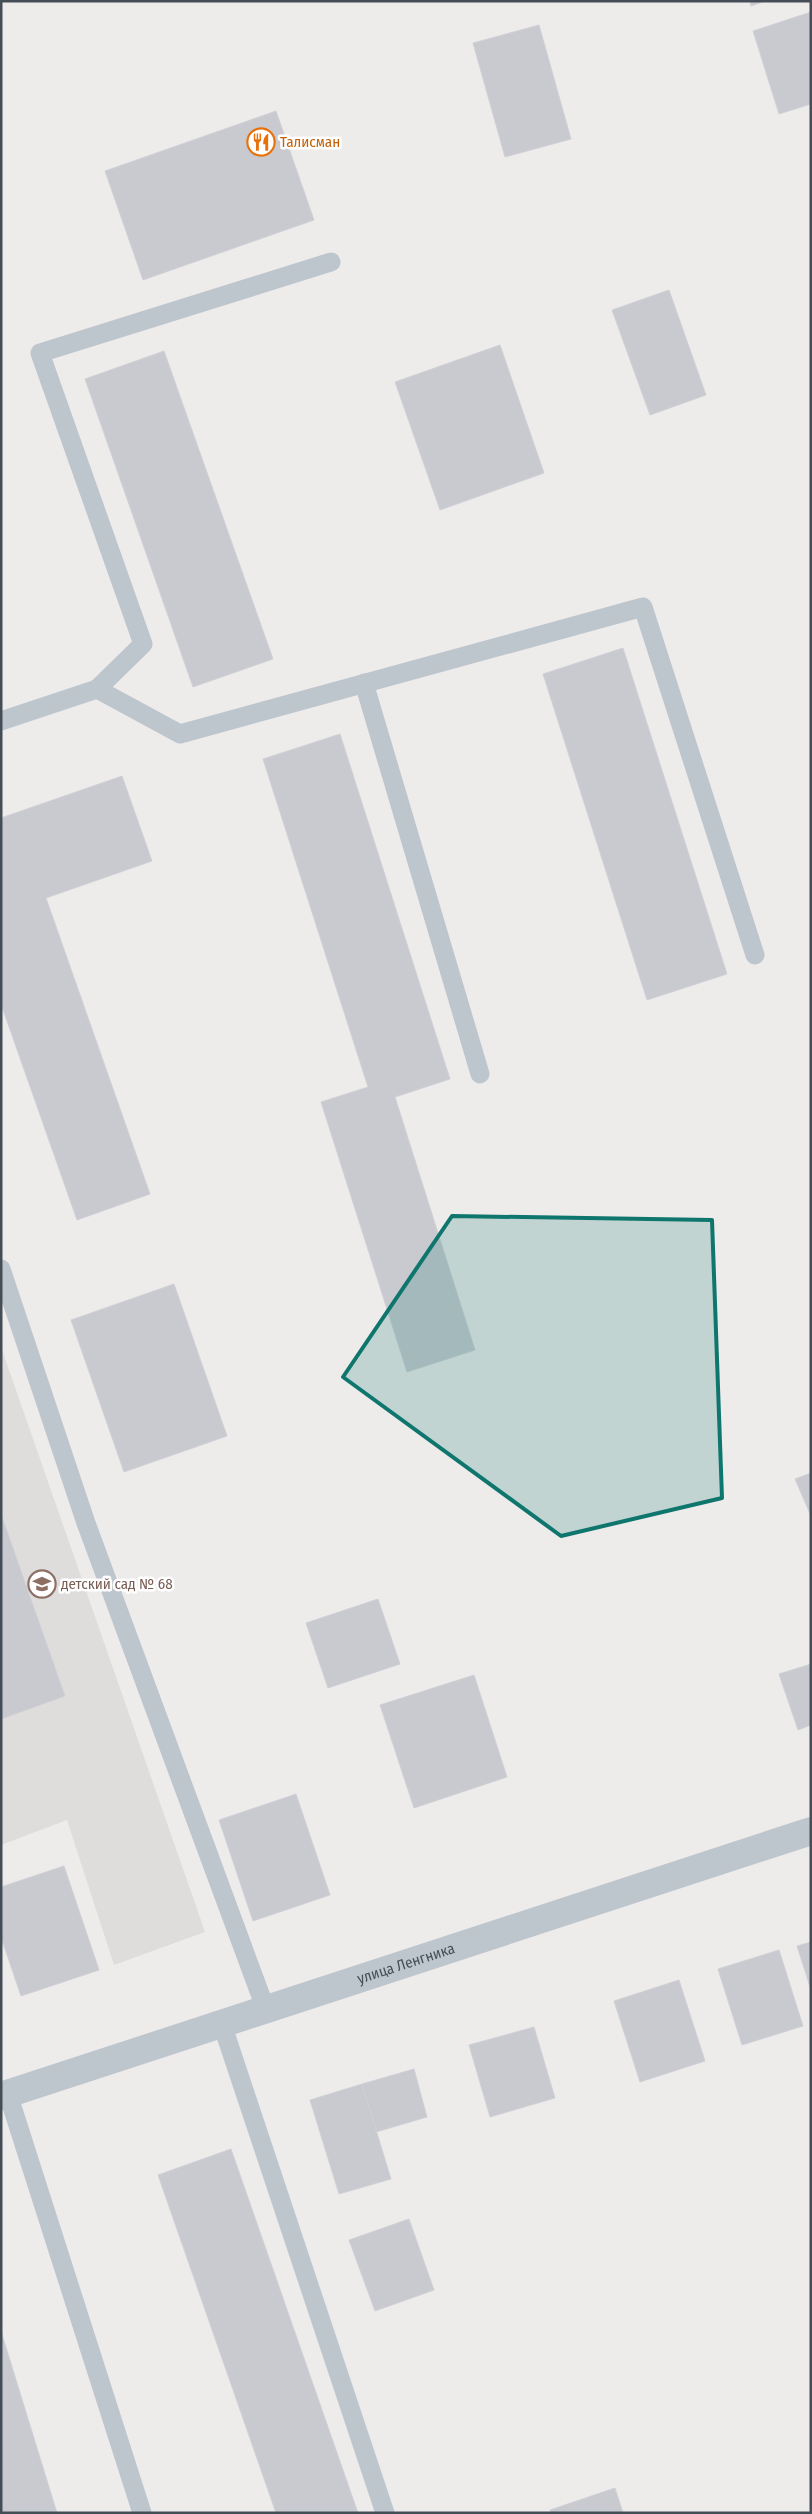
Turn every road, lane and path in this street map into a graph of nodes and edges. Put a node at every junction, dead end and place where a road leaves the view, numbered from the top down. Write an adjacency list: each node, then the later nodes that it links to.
1 (331, 262): 3 (lane)
2 (364, 683): 3 (lane); 5 (lane); 6 (lane)
3 (97, 689): 4 (lane)
4 (1, 720)
5 (755, 955)
6 (480, 1074)
7 (1, 1268): 9 (lane)
8 (811, 1831): 9 (street, улица Ленгника)
9 (266, 2010): 10 (street, улица Ленгника)
10 (222, 2024): 11 (street, улица Ленгника); 13 (lane)
11 (5, 2095): 12 (lane)
12 (142, 2513)
13 (385, 2513)

